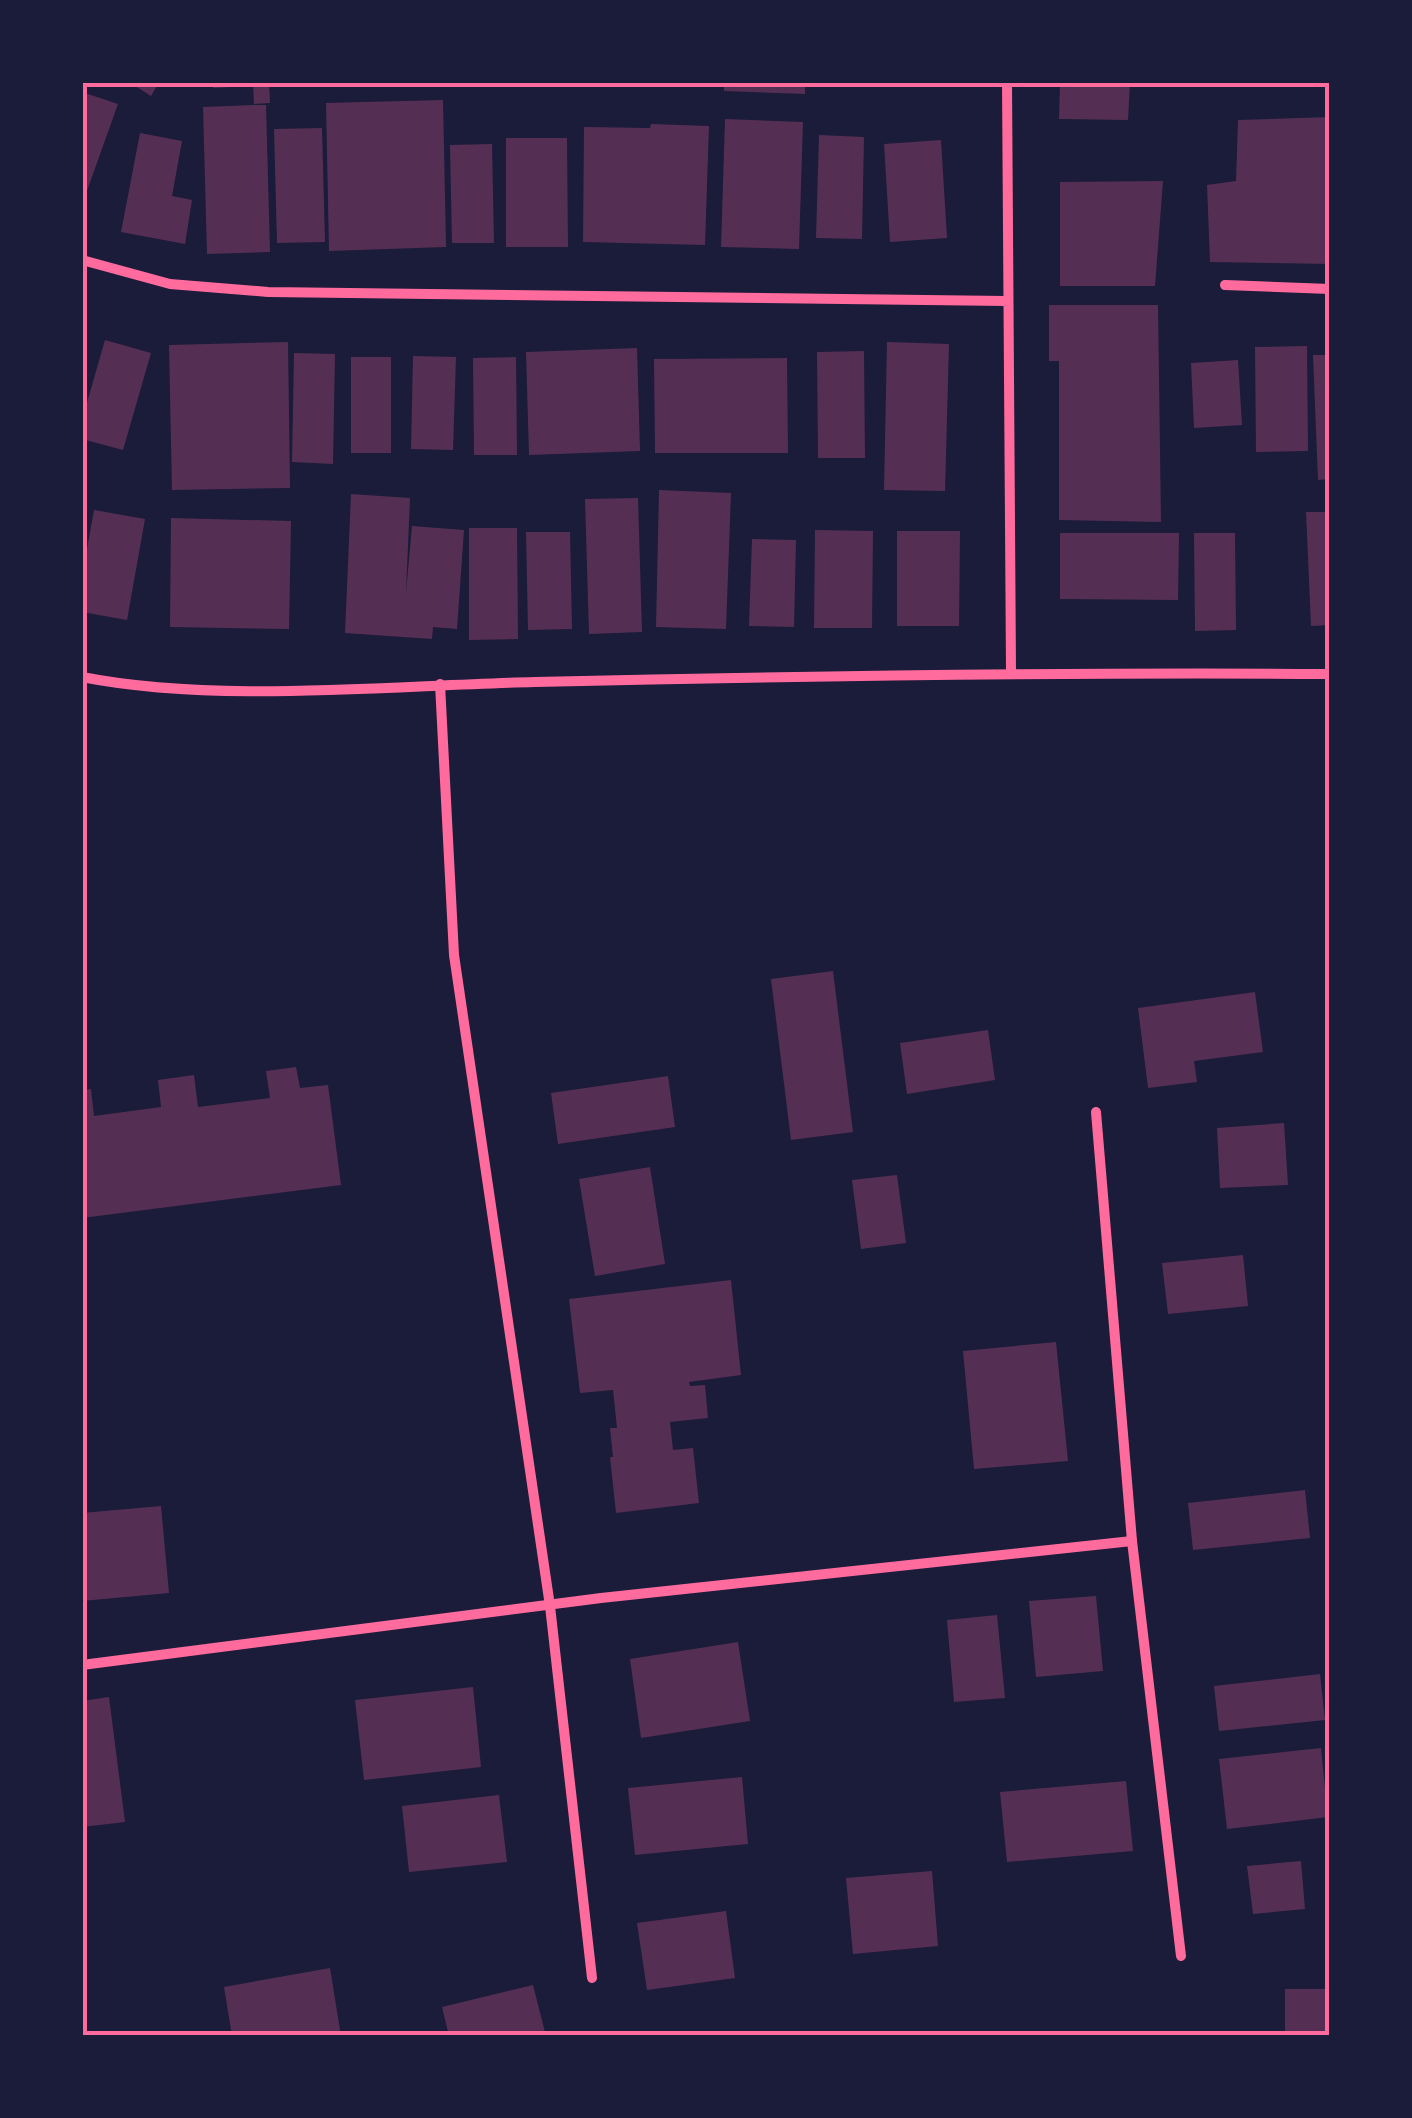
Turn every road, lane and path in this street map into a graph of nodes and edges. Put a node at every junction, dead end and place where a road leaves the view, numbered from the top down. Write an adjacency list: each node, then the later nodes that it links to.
1 (1007, 82): 5 (street)
2 (82, 260): 5 (street)
3 (1225, 285): 4 (street)
4 (1330, 289)
5 (1006, 301): 6 (street)
6 (1011, 672): 7 (street); 9 (street)
7 (1330, 674)
8 (82, 676): 9 (street)
9 (440, 684): 12 (street)
10 (1096, 1112): 11 (street)
11 (1132, 1540): 12 (street); 14 (street)
12 (550, 1606): 13 (street); 15 (street)
13 (82, 1665)
14 (1180, 1956)
15 (592, 1978)

